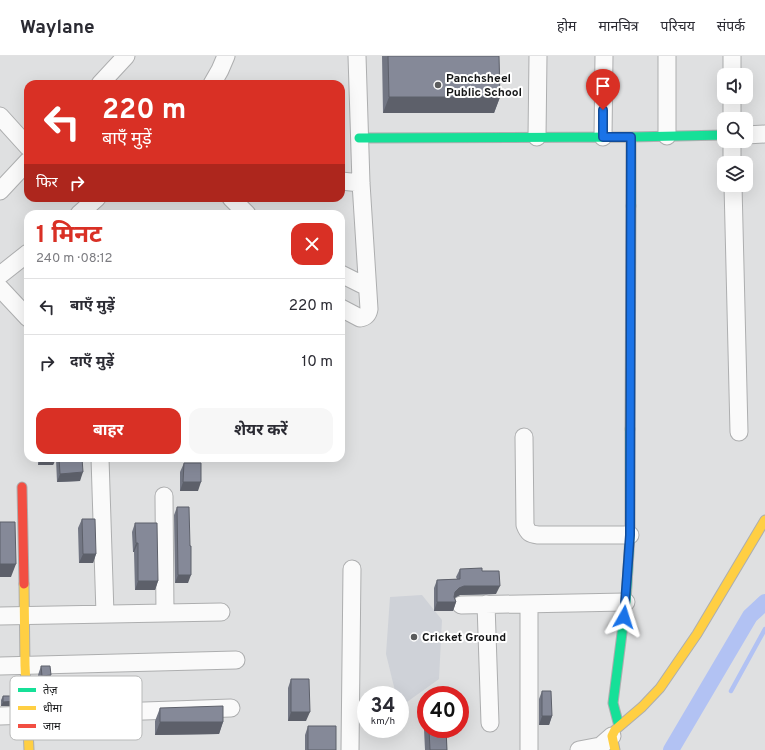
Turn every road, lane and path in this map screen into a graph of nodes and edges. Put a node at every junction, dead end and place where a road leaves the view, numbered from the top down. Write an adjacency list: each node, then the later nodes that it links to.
1 (126, 56): 9 (street)
2 (226, 56): 10 (street)
3 (357, 56): 19 (street)
4 (538, 56): 16 (street)
5 (604, 56): 17 (street)
6 (667, 56): 15 (street)
7 (732, 56): 8 (street)
8 (732, 68)
9 (104, 80)
10 (214, 80)
11 (0, 116): 20 (street)
12 (765, 134): 14 (street)
13 (717, 135): 15 (street)
14 (753, 135)
15 (667, 136): 18 (street)
16 (537, 137): 17 (street); 19 (street)
17 (603, 137): 18 (street)
18 (631, 137): 41 (street)
19 (359, 138): 23 (street)
20 (24, 143)
21 (24, 165): 24 (street)
22 (345, 181): 23 (street)
23 (361, 183): 31 (street)
24 (0, 191)
25 (733, 192): 35 (street)
26 (235, 202): 27 (street)
27 (243, 210)
28 (24, 256): 29 (street)
29 (0, 274)
30 (345, 276): 31 (street)
31 (367, 287): 33 (street)
32 (0, 288): 34 (street)
33 (345, 310)
34 (24, 314)
35 (739, 432)
36 (524, 437): 41 (street)
37 (100, 462): 49 (street)
38 (22, 487): 51 (street)
39 (164, 496): 48 (street)
40 (765, 520): 62 (street)
41 (630, 535): 43 (street)
42 (352, 569): 64 (street)
43 (626, 602): 45 (street); 62 (street)
44 (486, 604): 45 (street); 46 (street); 60 (street)
45 (529, 604): 65 (street)
46 (461, 605)
47 (221, 612): 48 (street)
48 (164, 613): 49 (street)
49 (105, 614): 51 (street)
50 (0, 616): 51 (street)
51 (24, 616): 53 (street)
52 (236, 660): 53 (street)
53 (25, 665): 54 (street); 55 (street)
54 (0, 666)
55 (25, 676)
56 (231, 708): 57 (street)
57 (142, 711)
58 (0, 716): 59 (street)
59 (10, 716)
60 (490, 723)
61 (28, 740): 63 (street)
62 (608, 741): 66 (street)
63 (29, 750)
64 (350, 750)
65 (529, 750)
66 (579, 750)

